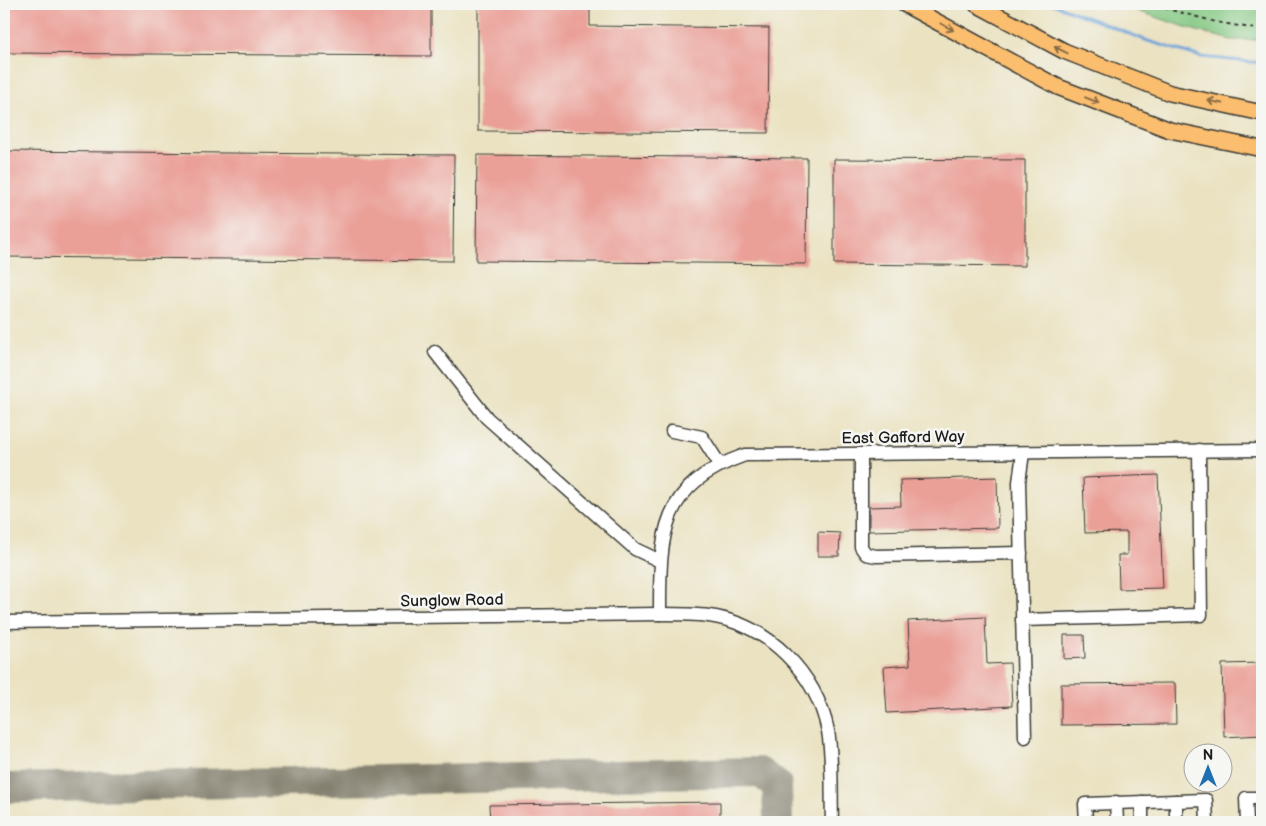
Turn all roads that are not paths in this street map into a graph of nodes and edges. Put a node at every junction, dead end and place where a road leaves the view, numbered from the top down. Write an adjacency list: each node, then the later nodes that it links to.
1 (904, 4): 4 (main road, one-way to 4)
2 (976, 4): 3 (main road, one-way to 2)
3 (1262, 113)
4 (1262, 149)
5 (435, 352): 13 (street)
6 (672, 431): 11 (street)
7 (1199, 450): 8 (street, East Gafford Way); 9 (street, East Gafford Way); 15 (street)
8 (1262, 450)
9 (1023, 453): 10 (street, East Gafford Way); 12 (street)
10 (861, 454): 11 (street, East Gafford Way); 12 (street)
11 (720, 465): 13 (street, East Gafford Way)
12 (1021, 553): 15 (street)
13 (660, 561): 14 (street, East Gafford Way)
14 (660, 614): 16 (street, Sunglow Road); 22 (street, Sunglow Road)
15 (1022, 620): 17 (street)
16 (4, 622)
17 (1024, 737)
18 (1262, 798): 28 (street)
19 (1176, 801): 21 (street); 26 (street); 27 (street)
20 (1116, 802): 21 (street); 23 (street); 24 (street)
21 (1142, 802): 25 (street)
22 (832, 822)
23 (1086, 822)
24 (1117, 822)
25 (1142, 822)
26 (1176, 822)
27 (1207, 822)
28 (1247, 822)

